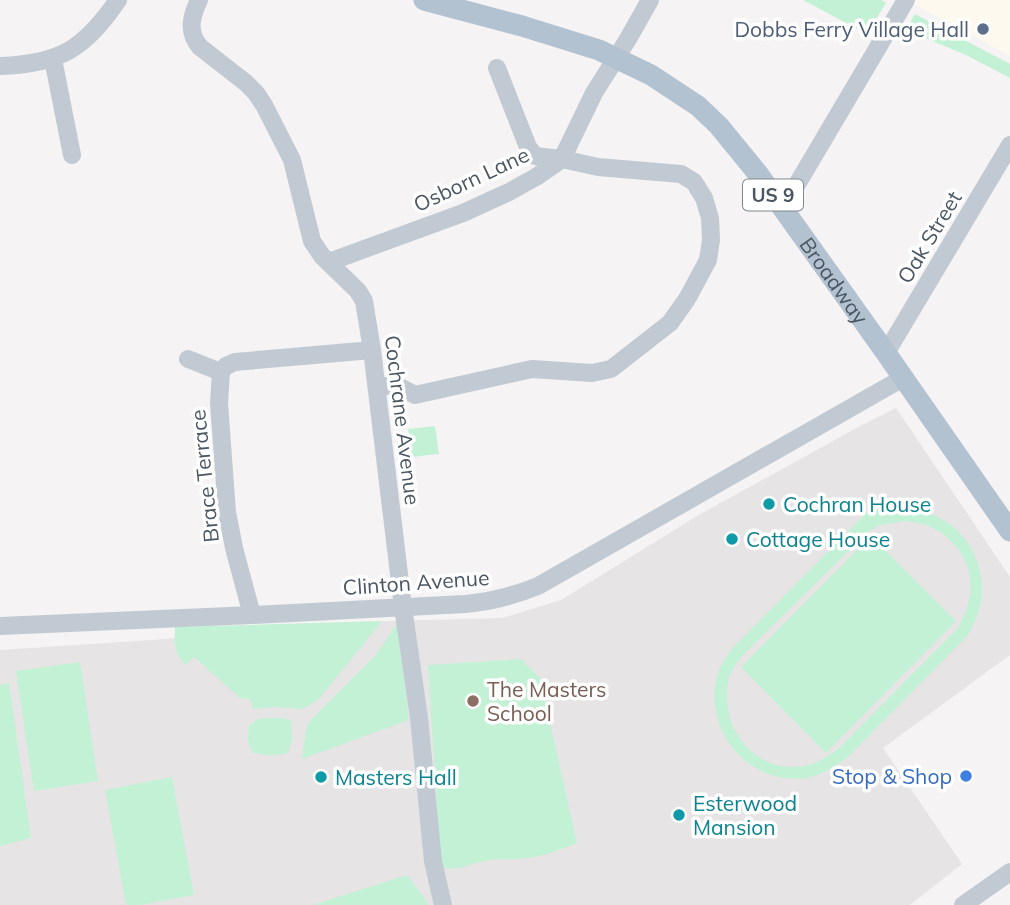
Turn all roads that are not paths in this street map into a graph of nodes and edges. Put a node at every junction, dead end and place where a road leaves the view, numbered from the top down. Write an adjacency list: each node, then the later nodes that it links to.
1 (118, 0): 7 (street)
2 (199, 0): 14 (street, Cochrane Avenue)
3 (424, 0): 6 (main road, Broadway / US 9)
4 (650, 0): 6 (street, Osborn Lane)
5 (906, 0): 13 (street)
6 (617, 58): 12 (street, Osborn Lane); 13 (main road, Broadway / US 9)
7 (53, 59): 8 (street); 11 (street)
8 (0, 65)
9 (498, 68): 12 (street)
10 (1010, 145): 16 (street, Oak Street)
11 (72, 155)
12 (562, 159): 14 (street, Osborn Lane); 20 (street)
13 (783, 208): 16 (main road, Broadway / US 9)
14 (329, 262): 15 (street, Cochrane Avenue)
15 (372, 350): 18 (street); 20 (street, Cochrane Avenue)
16 (887, 353): 19 (main road, Broadway / US 9)
17 (188, 359): 18 (street)
18 (221, 372): 23 (street, Brace Terrace)
19 (904, 378): 21 (main road, Broadway / US 9); 22 (street, Clinton Avenue)
20 (377, 387): 22 (street, Cochrane Avenue)
21 (1010, 531)
22 (403, 607): 23 (street, Clinton Avenue); 26 (street, Cochrane Avenue)
23 (252, 615): 24 (street, Clinton Avenue)
24 (0, 626)
25 (1010, 872): 27 (street)
26 (443, 905)
27 (963, 905)

